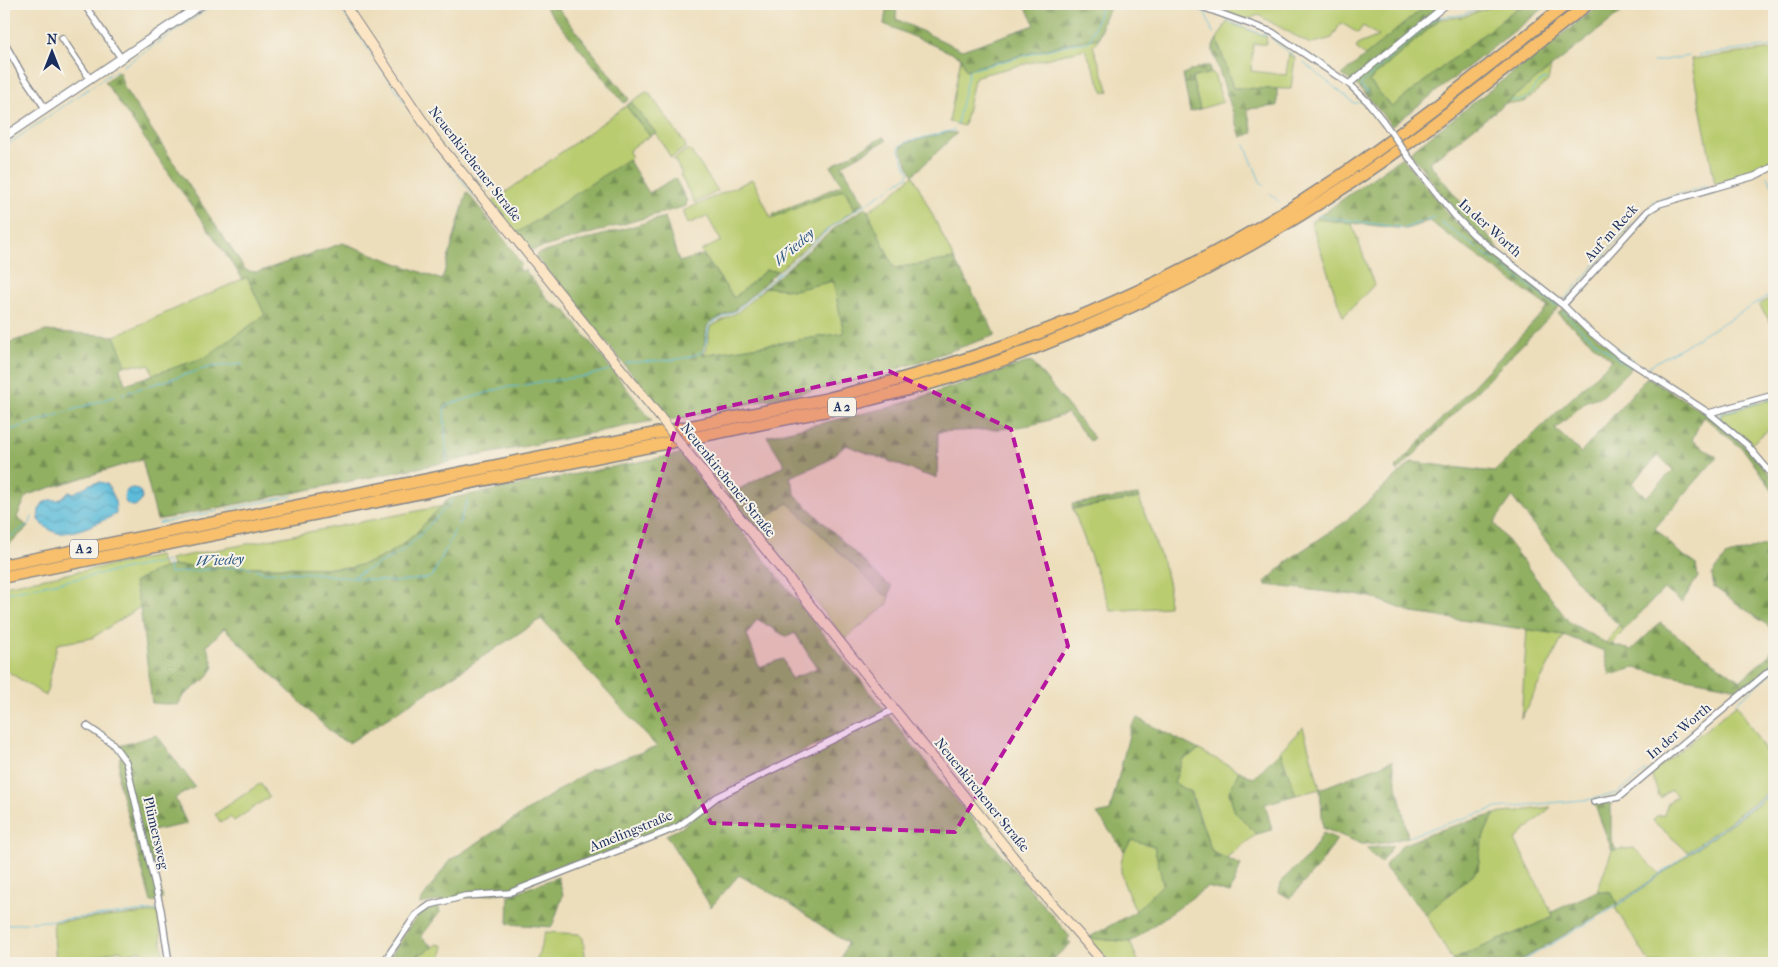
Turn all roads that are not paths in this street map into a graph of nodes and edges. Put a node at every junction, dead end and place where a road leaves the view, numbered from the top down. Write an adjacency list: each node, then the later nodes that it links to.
1 (84, 4): 10 (street)
2 (202, 4): 10 (street)
3 (344, 4): 23 (main road, Neuenkirchener Straße, bridge)
4 (1194, 4): 12 (street, In der Worth)
5 (1447, 4): 12 (street)
6 (1567, 4): 20 (highway, A 2)
7 (1588, 4): 21 (highway, A 2)
8 (62, 38): 11 (street)
9 (4, 43): 13 (street)
10 (121, 58): 11 (street)
11 (90, 79): 13 (street)
12 (1349, 84): 16 (street, In der Worth, bridge)
13 (46, 108): 14 (street)
14 (4, 137)
15 (1774, 166): 16 (street, Auf'm Reck)
16 (1563, 305): 18 (street, In der Worth)
17 (1774, 395): 18 (street)
18 (1709, 413): 19 (street, In der Worth)
19 (1774, 477)
20 (4, 565)
21 (4, 577)
22 (1774, 667): 25 (street, In der Worth)
23 (895, 709): 27 (street, Amelingstraße); 28 (main road, Neuenkirchener Straße)
24 (87, 726): 26 (street, Plümersweg)
25 (1594, 802)
26 (169, 963)
27 (384, 963)
28 (1104, 963)

